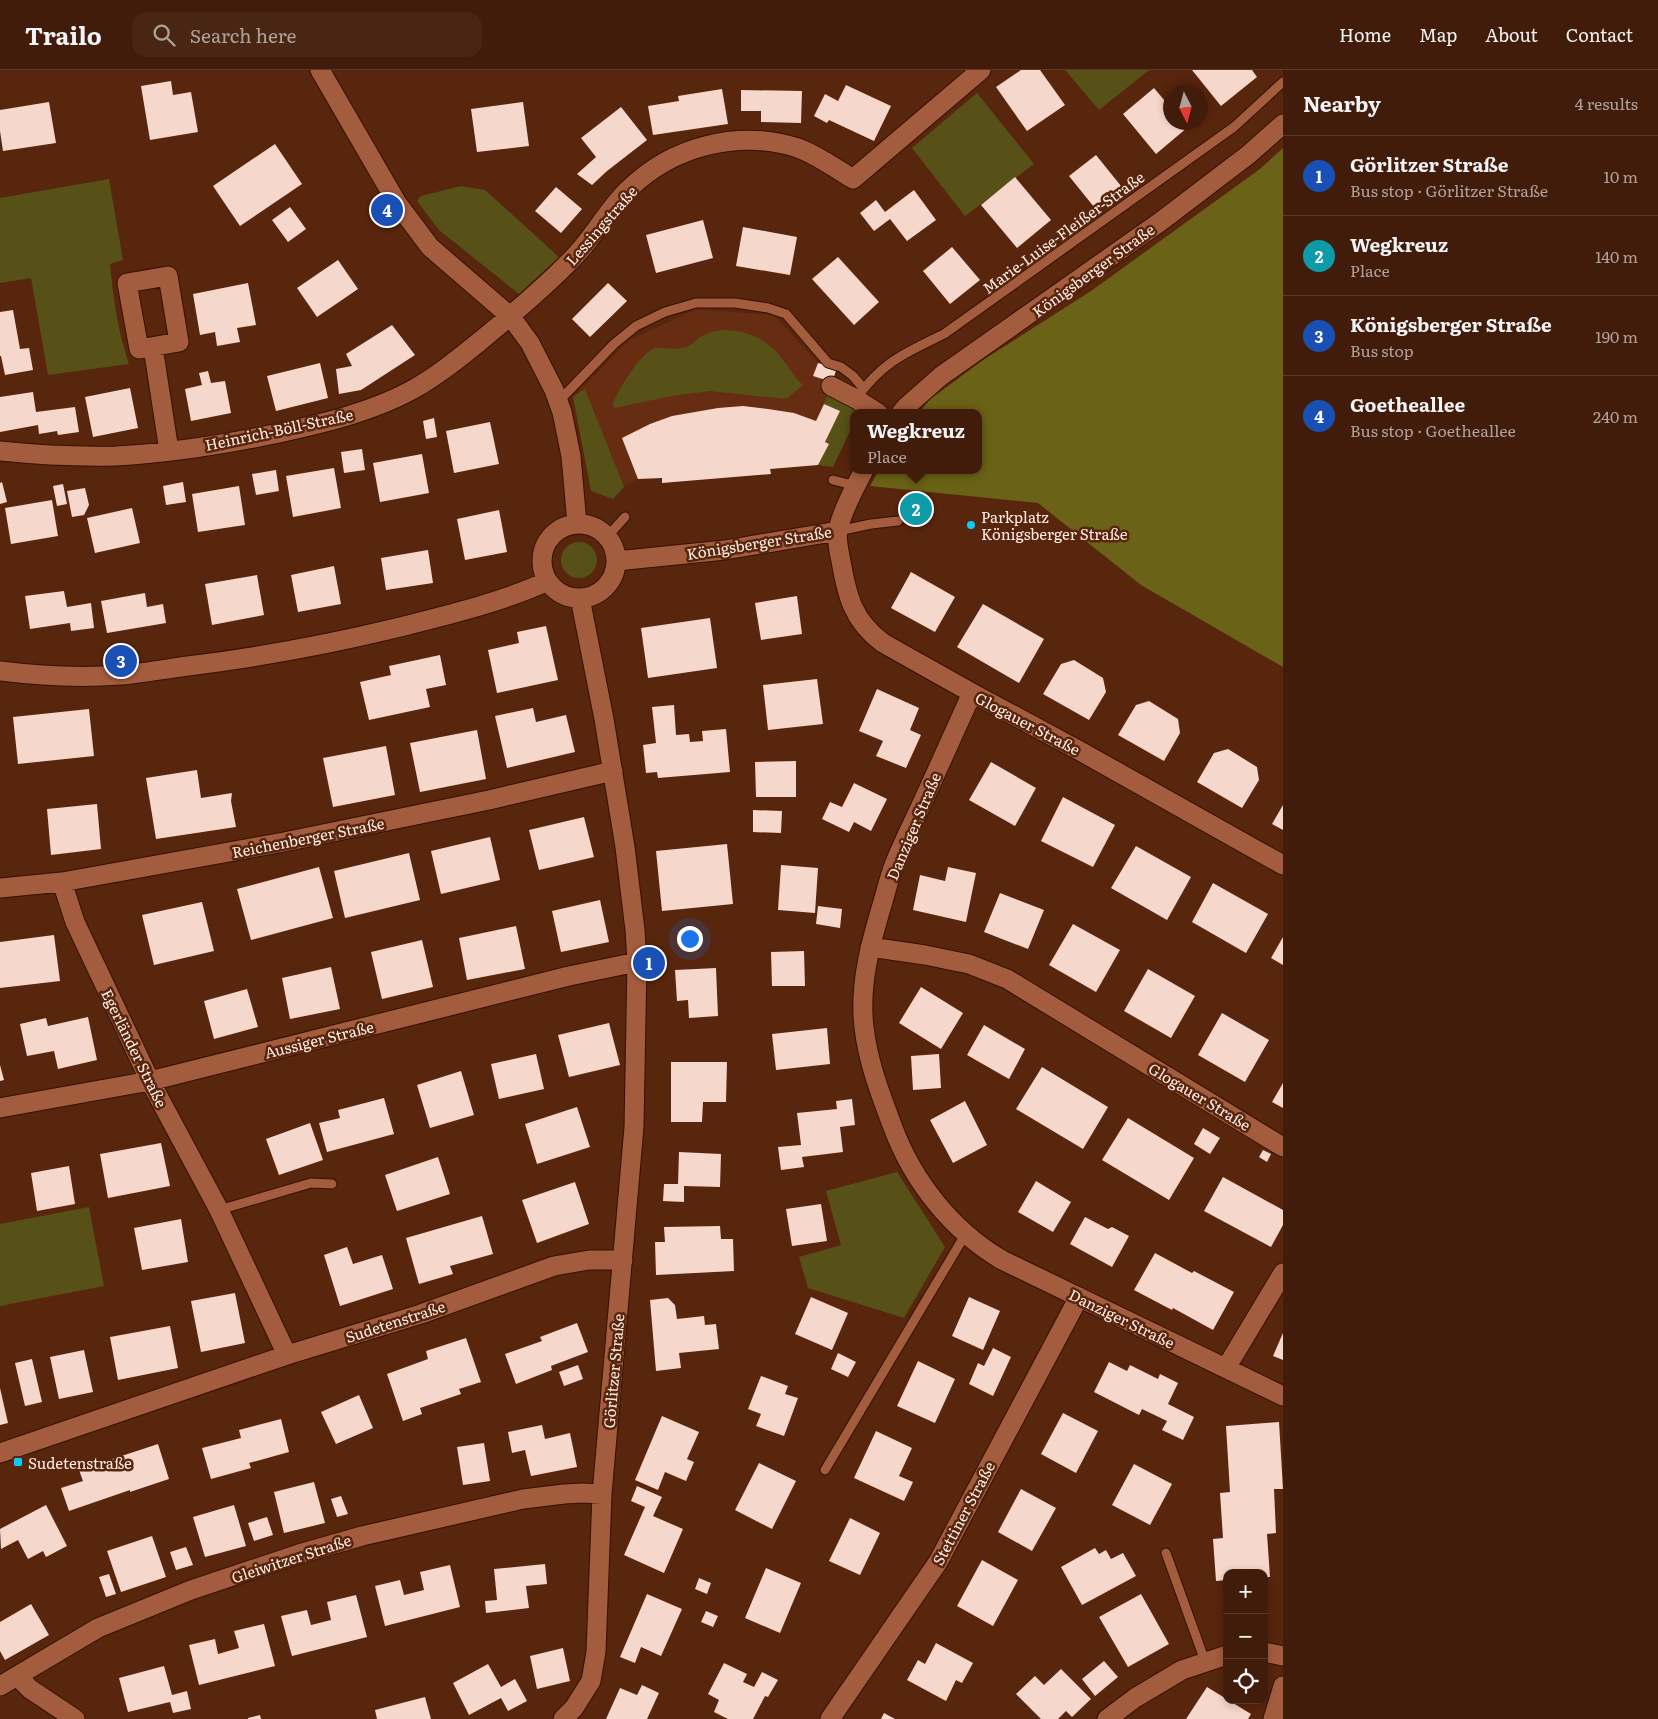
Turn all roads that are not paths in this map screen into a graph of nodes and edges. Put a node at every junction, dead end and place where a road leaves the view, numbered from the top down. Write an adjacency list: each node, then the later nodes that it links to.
1 (320, 70): 5 (street)
2 (981, 70): 5 (street, Lessingstraße)
3 (1283, 82): 8 (lane, Marie-Luise-Fleißer-Straße)
4 (1283, 124): 11 (street, Königsberger Straße)
5 (511, 317): 9 (street); 13 (street, Heinrich-Böll-Straße)
6 (153, 347): 13 (street)
7 (831, 386): 8 (street)
8 (860, 393): 9 (lane); 10 (street)
9 (558, 402): 18 (street)
10 (874, 409)
11 (904, 409)
12 (0, 451): 13 (street, Heinrich-Böll-Straße)
13 (169, 451)
14 (860, 478): 15 (lane); 19 (street, Königsberger Straße)
15 (833, 480)
16 (625, 517): 20 (lane)
17 (898, 520): 19 (lane)
18 (577, 524): 20 (street); 22 (street)
19 (838, 531): 21 (street, Königsberger Straße); 25 (street, Glogauer Straße)
20 (607, 537): 21 (street)
21 (616, 561): 23 (street)
22 (548, 581): 23 (street); 24 (street)
23 (580, 598): 26 (street, Görlitzer Straße)
24 (0, 671)
25 (972, 693): 27 (street, Glogauer Straße); 30 (street, Danziger Straße)
26 (613, 771): 28 (street, Reichenberger Straße); 31 (street, Görlitzer Straße)
27 (1283, 865)
28 (62, 882): 29 (street, Reichenberger Straße); 32 (street, Egerländer Straße)
29 (0, 888)
30 (870, 947): 34 (street, Glogauer Straße); 37 (street, Danziger Straße)
31 (637, 962): 32 (street, Aussiger Straße); 38 (street, Görlitzer Straße)
32 (150, 1081): 33 (street, Aussiger Straße); 36 (street, Egerländer Straße)
33 (0, 1108)
34 (1283, 1147)
35 (332, 1184): 36 (lane)
36 (219, 1210): 41 (street, Egerländer Straße)
37 (965, 1235): 40 (street, Danziger Straße); 45 (lane)
38 (622, 1260): 41 (street, Sudetenstraße); 46 (street, Görlitzer Straße)
39 (1283, 1273): 42 (street)
40 (1079, 1297): 42 (street, Danziger Straße); 57 (street, Stettiner Straße)
41 (287, 1355): 44 (street, Sudetenstraße)
42 (1226, 1368): 43 (street, Danziger Straße)
43 (1283, 1396)
44 (0, 1453)
45 (825, 1470)
46 (602, 1494): 52 (street, Gleiwitzer Straße); 56 (street, Görlitzer Straße)
47 (1166, 1553): 51 (lane)
48 (1268, 1653): 50 (street)
49 (1223, 1656): 51 (street)
50 (1283, 1656)
51 (1205, 1662): 58 (street)
52 (17, 1676): 53 (street, Gleiwitzer Straße); 55 (street)
53 (0, 1686)
54 (1283, 1686): 59 (street)
55 (75, 1719)
56 (563, 1719)
57 (830, 1719)
58 (1107, 1719)
59 (1272, 1719)

